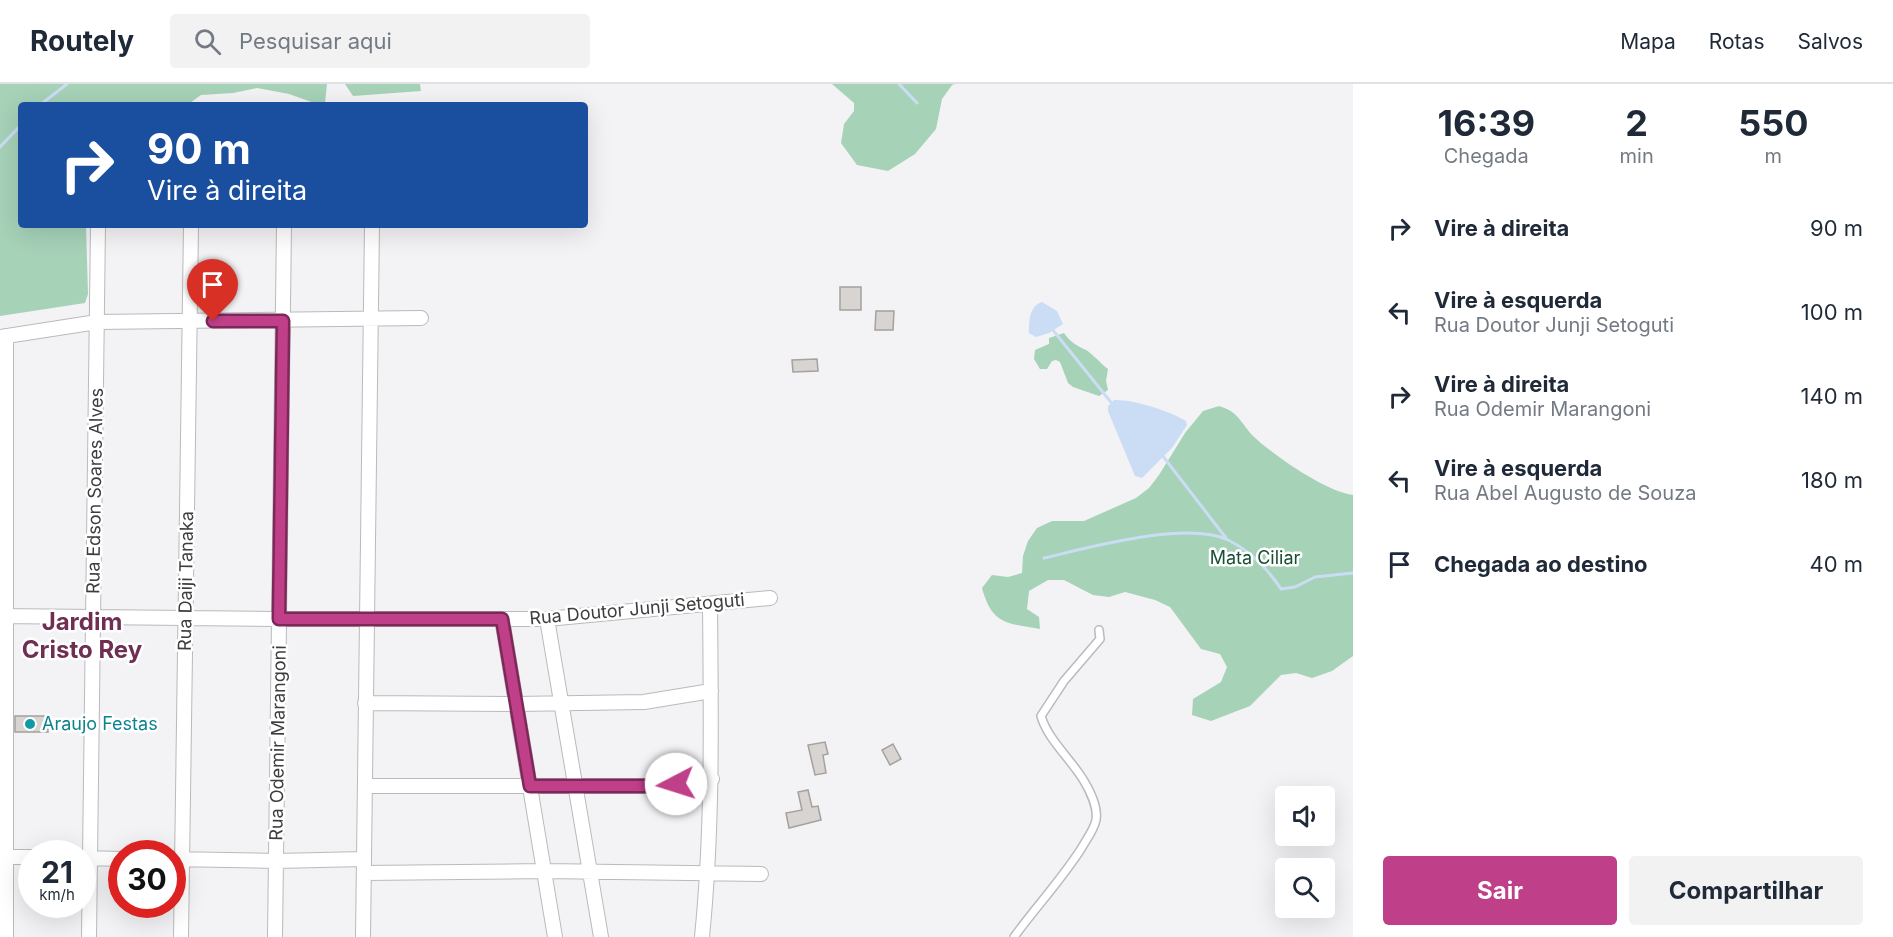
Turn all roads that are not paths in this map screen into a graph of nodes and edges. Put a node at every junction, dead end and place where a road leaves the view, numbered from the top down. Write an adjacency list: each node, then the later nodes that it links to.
1 (98, 228): 8 (street, Rua Edson Soares Alves)
2 (191, 228): 9 (street, Rua Daiji Tanaka)
3 (284, 228): 7 (street, Rua Odemir Marangoni)
4 (372, 228): 6 (street)
5 (421, 318): 6 (street)
6 (370, 319): 7 (street); 17 (street)
7 (283, 321): 9 (street); 16 (street, Rua Odemir Marangoni)
8 (97, 322): 9 (street); 10 (street); 14 (street, Rua Edson Soares Alves)
9 (189, 322): 15 (street, Rua Daiji Tanaka)
10 (3, 337): 13 (street)
11 (770, 598): 12 (street, Rua Doutor Junji Setoguti)
12 (710, 604): 19 (street, Rua Doutor Junji Setoguti); 21 (street)
13 (3, 616): 14 (street, Rua Doutor Junji Setoguti); 31 (street)
14 (93, 617): 15 (street, Rua Doutor Junji Setoguti); 29 (street, Rua Edson Soares Alves)
15 (186, 618): 16 (street, Rua Doutor Junji Setoguti); 30 (street, Rua Daiji Tanaka)
16 (279, 619): 17 (street, Rua Doutor Junji Setoguti); 33 (street, Rua Odemir Marangoni)
17 (366, 619): 18 (street, Rua Doutor Junji Setoguti); 22 (street)
18 (502, 619): 19 (street, Rua Doutor Junji Setoguti); 23 (street)
19 (547, 619): 24 (street)
20 (1099, 630): 49 (lane)
21 (711, 691): 24 (street); 25 (street)
22 (365, 703): 23 (street); 26 (street)
23 (516, 704): 24 (street); 27 (street)
24 (561, 704): 28 (street)
25 (712, 779): 28 (street); 37 (street)
26 (365, 786): 27 (street); 34 (street)
27 (530, 786): 28 (street); 35 (street)
28 (574, 787): 36 (street)
29 (87, 840)
30 (178, 840)
31 (3, 857): 41 (street)
32 (186, 859): 33 (street)
33 (276, 861): 34 (street); 44 (street, Rua Odemir Marangoni)
34 (364, 866): 35 (street); 45 (street)
35 (544, 871): 36 (street); 46 (street)
36 (589, 873): 37 (street); 47 (street)
37 (708, 873): 38 (street); 48 (street)
38 (761, 874)
39 (89, 918): 42 (street, Rua Edson Soares Alves)
40 (181, 918): 43 (street, Rua Daiji Tanaka)
41 (6, 937)
42 (90, 937)
43 (182, 937)
44 (275, 937)
45 (363, 937)
46 (555, 937)
47 (601, 937)
48 (702, 937)
49 (1014, 937)

